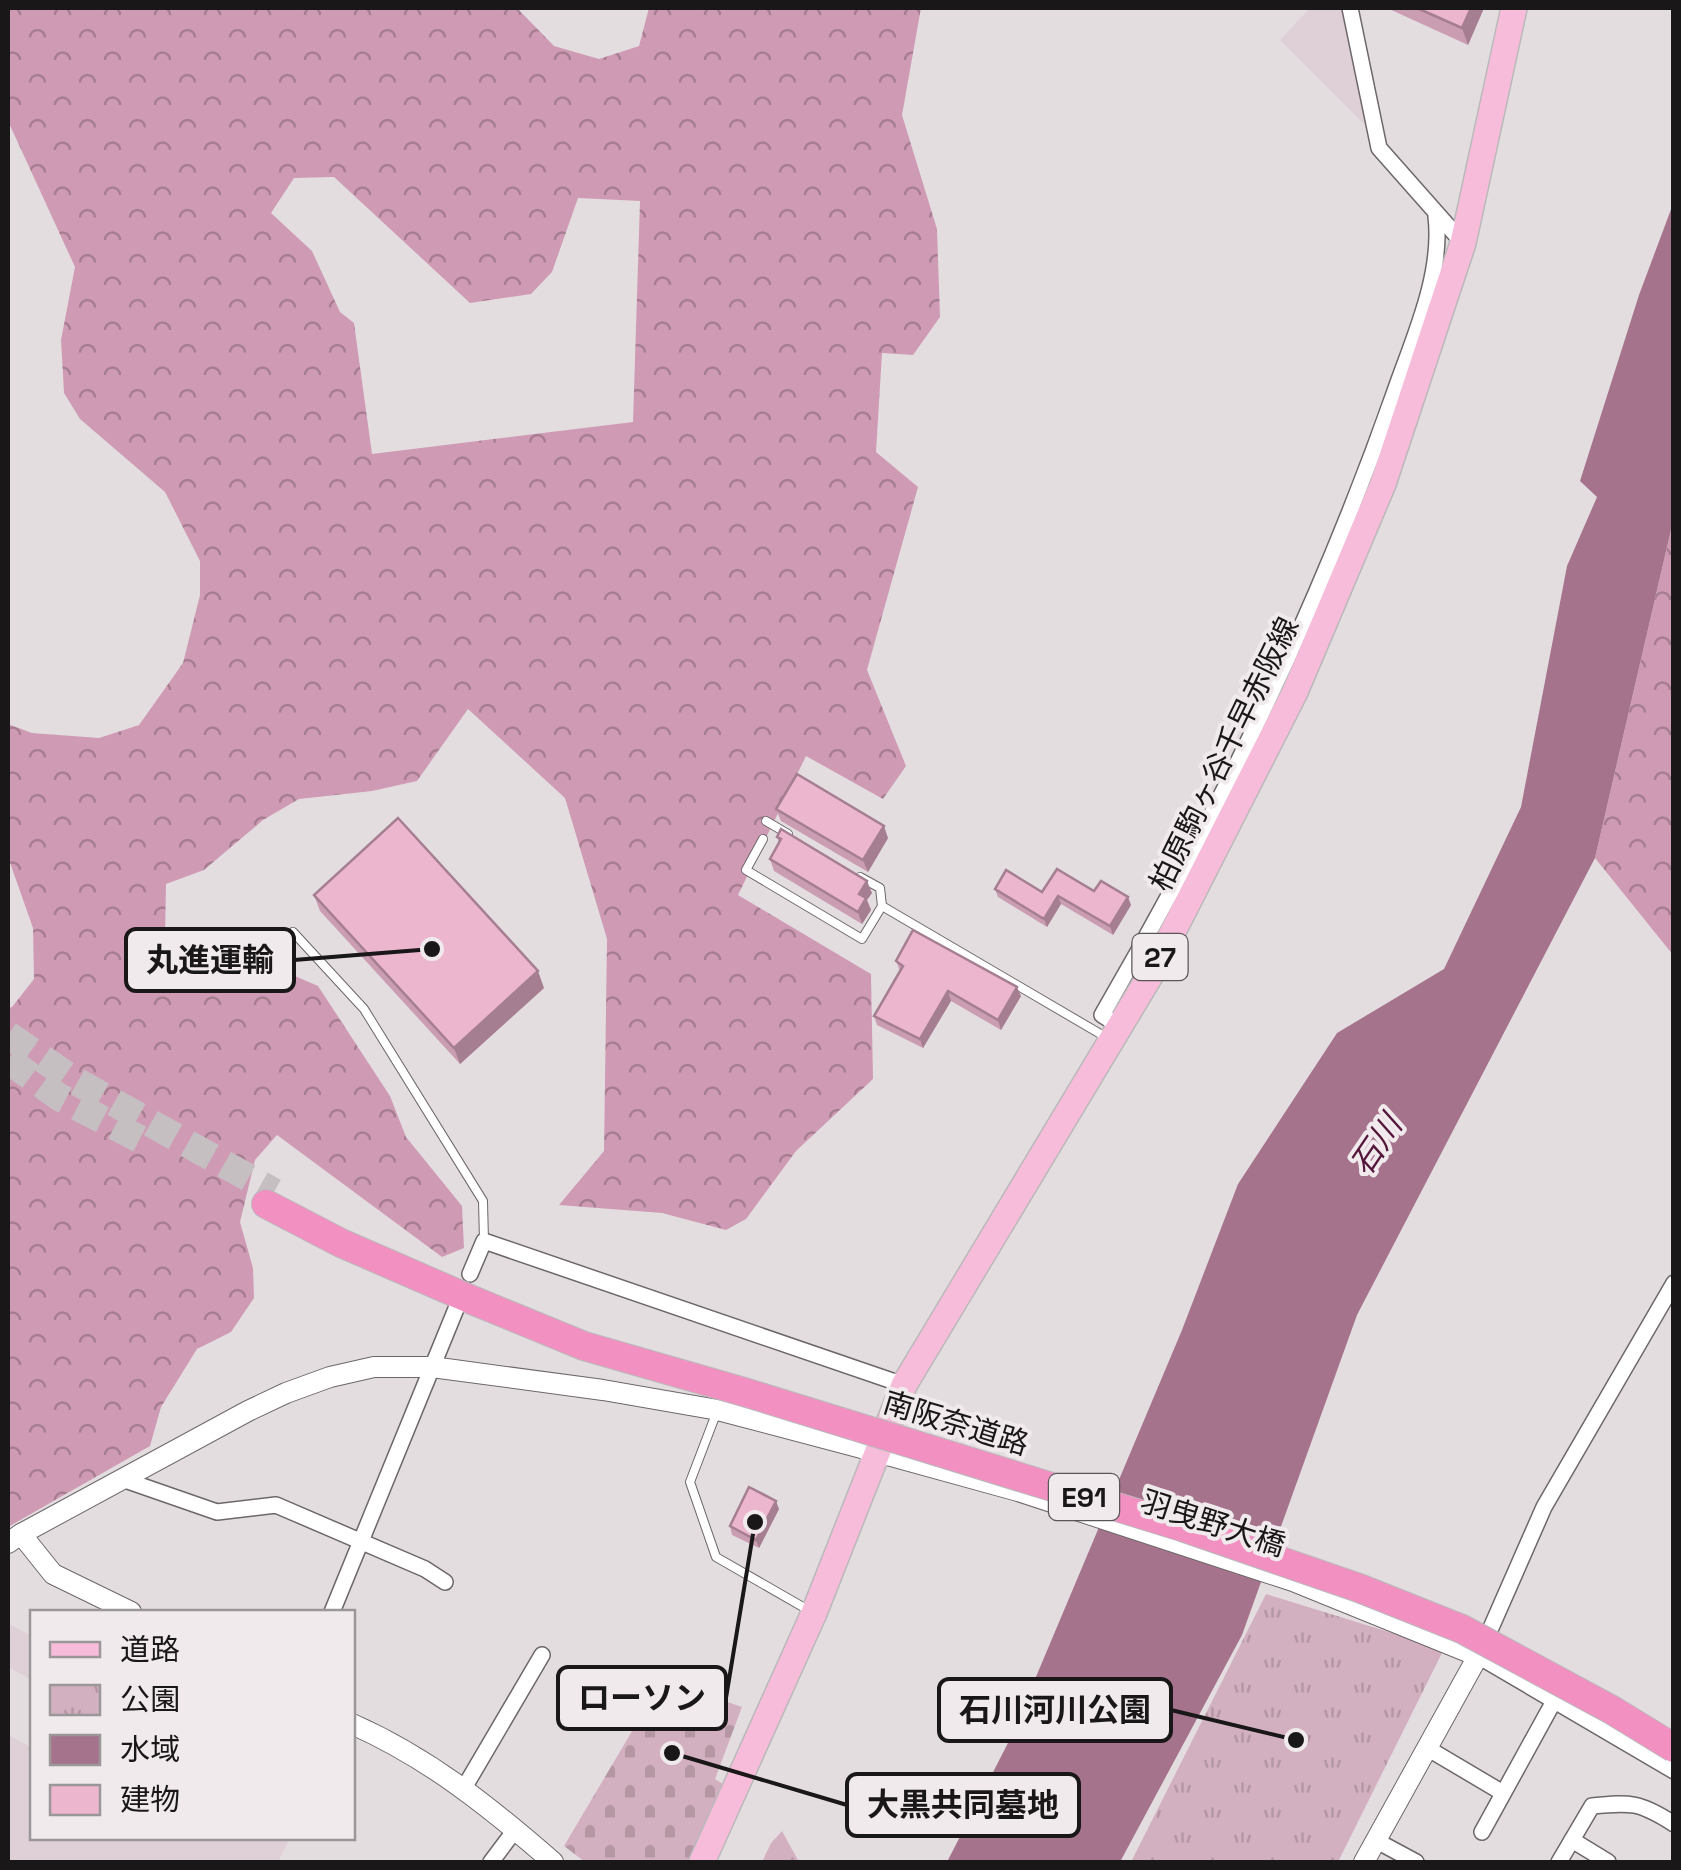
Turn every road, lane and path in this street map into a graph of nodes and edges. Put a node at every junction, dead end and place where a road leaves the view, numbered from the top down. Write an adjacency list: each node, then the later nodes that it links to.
1 (1350, 8): 3 (street)
2 (1514, 8): 4 (main road, 柏原駒ヶ谷千早赤阪線 / 27)
3 (1436, 216): 4 (street); 11 (street)
4 (1463, 243): 11 (main road, 柏原駒ヶ谷千早赤阪線 / 27)
5 (766, 821): 7 (lane)
6 (762, 840): 9 (lane)
7 (798, 840)
8 (847, 869): 9 (lane)
9 (882, 906): 11 (lane)
10 (293, 932): 13 (lane)
11 (1117, 1034): 17 (main road, 柏原駒ヶ谷千早赤阪線 / 27)
12 (270, 1198): 15 (highway, 南阪奈道路 / E91)
13 (484, 1241): 15 (street); 17 (street)
14 (1674, 1283): 28 (street)
15 (469, 1291): 16 (street); 31 (highway, 南阪奈道路 / E91); 33 (highway, 南阪奈道路 / E91, bridge)
16 (432, 1368): 18 (street, 羽曳野大橋); 20 (street, 羽曳野大橋); 22 (street)
17 (904, 1384): 19 (main road, 柏原駒ヶ谷千早赤阪線 / 27)
18 (718, 1410): 19 (street, 羽曳野大橋); 26 (lane)
19 (889, 1456): 26 (main road, 柏原駒ヶ谷千早赤阪線 / 27); 28 (street, 羽曳野大橋)
20 (122, 1480): 21 (street, 羽曳野大橋); 22 (street)
21 (14, 1538): 24 (street)
22 (362, 1540): 23 (street); 25 (street)
23 (445, 1582)
24 (128, 1610)
25 (333, 1610)
26 (814, 1613): 44 (main road, 柏原駒ヶ谷千早赤阪線 / 27)
27 (542, 1655): 35 (street)
28 (1478, 1656): 29 (street); 31 (street); 32 (street)
29 (1554, 1701): 34 (street); 36 (street)
30 (355, 1726): 35 (street)
31 (1674, 1736)
32 (1427, 1748): 36 (street); 40 (street)
33 (1674, 1748)
34 (1674, 1771)
35 (464, 1788): 38 (street)
36 (1503, 1793): 39 (street)
37 (1674, 1824): 41 (street)
38 (516, 1830): 42 (street); 43 (street)
39 (1482, 1832)
40 (1375, 1840): 45 (street); 46 (street)
41 (1572, 1840): 47 (street); 48 (street)
42 (490, 1862)
43 (553, 1862)
44 (702, 1862)
45 (1364, 1862)
46 (1416, 1862)
47 (1559, 1862)
48 (1608, 1862)

